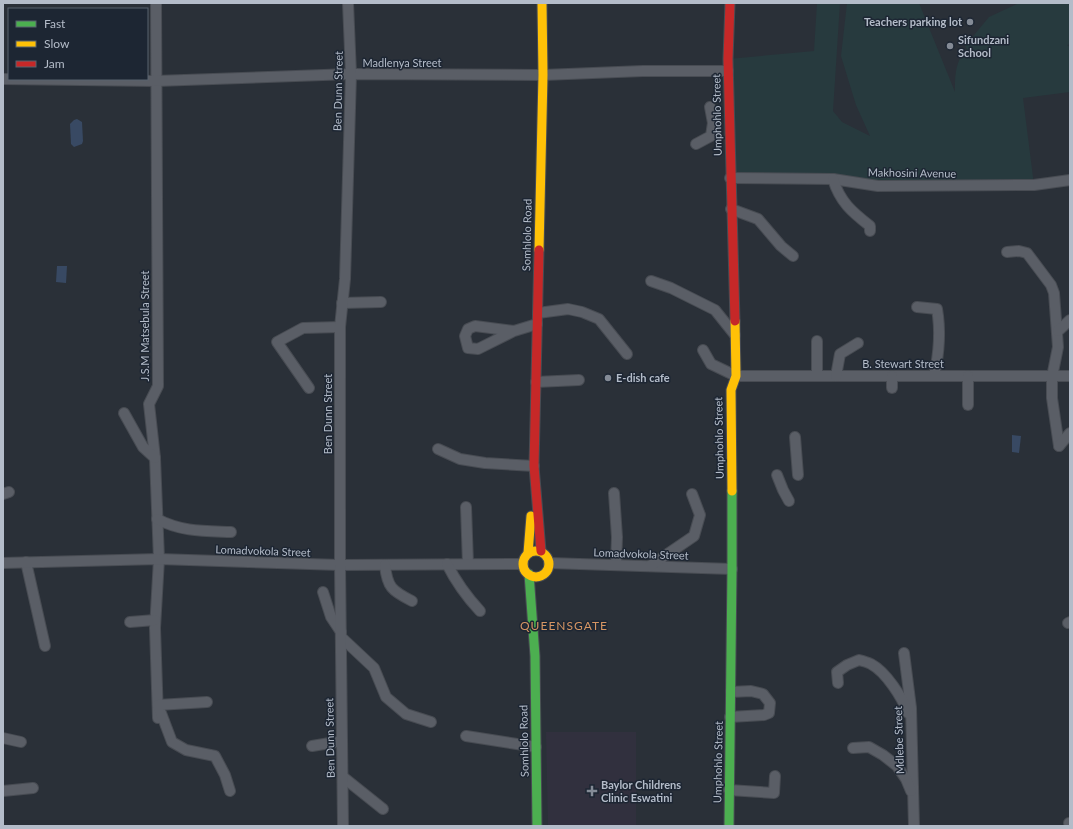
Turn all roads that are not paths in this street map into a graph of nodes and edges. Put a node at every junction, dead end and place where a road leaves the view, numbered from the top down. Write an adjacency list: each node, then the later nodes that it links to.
1 (156, 3): 9 (street, J.S.M Matsebula Street)
2 (348, 3): 6 (street, Ben Dunn Street)
3 (542, 3): 7 (main road, Somhlolo Road)
4 (730, 3): 5 (main road, Umphohlo Street)
5 (728, 71): 7 (street, Madlenya Street); 12 (main road, Umphohlo Street)
6 (351, 74): 7 (street, Madlenya Street); 9 (street, Madlenya Street); 21 (street, Ben Dunn Street)
7 (543, 75): 23 (main road, Somhlolo Road)
8 (3, 80): 9 (street, Madlenya Street)
9 (156, 81): 51 (street, J.S.M Matsebula Street)
10 (710, 107): 11 (street)
11 (696, 144)
12 (730, 178): 13 (street, Makhosini Avenue); 15 (main road, Umphohlo Street)
13 (833, 179): 14 (street, Makhosini Avenue); 16 (street)
14 (1070, 180)
15 (731, 209): 18 (street); 29 (main road, Umphohlo Street)
16 (870, 231)
17 (1007, 252): 28 (street)
18 (793, 256)
19 (651, 281): 29 (street)
20 (381, 302): 21 (street)
21 (342, 303): 26 (street, Ben Dunn Street)
22 (916, 307): 38 (street)
23 (538, 313): 25 (main road, Somhlolo Road); 33 (street)
24 (1070, 320): 28 (street)
25 (537, 324): 27 (street); 43 (main road, Somhlolo Road)
26 (340, 327): 44 (street); 70 (street, Ben Dunn Street)
27 (514, 331)
28 (1058, 331): 40 (street)
29 (735, 335): 34 (main road, Umphohlo Street)
30 (817, 341): 35 (street)
31 (858, 343): 36 (street)
32 (703, 350): 34 (street)
33 (627, 354)
34 (736, 376): 35 (street, B. Stewart Street); 74 (main road, Umphohlo Street)
35 (817, 376): 36 (street, B. Stewart Street)
36 (836, 376): 37 (street, B. Stewart Street)
37 (892, 376): 38 (street, B. Stewart Street); 45 (street)
38 (934, 376): 39 (street, B. Stewart Street)
39 (968, 376): 40 (street, B. Stewart Street); 46 (street)
40 (1052, 376): 41 (street, B. Stewart Street); 48 (street)
41 (1070, 376)
42 (579, 380): 43 (street)
43 (536, 382): 52 (main road, Somhlolo Road)
44 (309, 388)
45 (892, 388)
46 (968, 405)
47 (124, 413): 51 (street)
48 (1070, 433)
49 (795, 437): 54 (street)
50 (438, 450): 52 (street)
51 (155, 458): 59 (street, J.S.M Matsebula Street)
52 (535, 467): 61 (main road, Somhlolo Road); 62 (main road, Somhlolo Road)
53 (777, 475): 57 (street)
54 (798, 475)
55 (614, 493): 72 (street)
56 (692, 494): 73 (street)
57 (789, 502)
58 (466, 507): 68 (street)
59 (157, 519): 60 (street); 63 (street, J.S.M Matsebula Street)
60 (231, 532)
61 (541, 551): 62 (main road); 66 (main road, Somhlolo Road)
62 (528, 553): 69 (main road, Somhlolo Road)
63 (159, 559): 64 (street, Lomadvokola Street); 70 (street, Lomadvokola Street); 80 (street, J.S.M Matsebula Street)
64 (26, 562): 65 (street, Lomadvokola Street); 83 (street)
65 (3, 563)
66 (549, 563): 72 (street, Lomadvokola Street); 76 (main road, Somhlolo Road)
67 (446, 564): 68 (street, Lomadvokola Street); 71 (street, Lomadvokola Street); 79 (street)
68 (468, 564): 69 (street, Lomadvokola Street)
69 (523, 564): 75 (main road, Somhlolo Road)
70 (340, 565): 71 (street, Lomadvokola Street); 82 (street, Ben Dunn Street)
71 (386, 565): 78 (street)
72 (616, 565): 73 (street, Lomadvokola Street)
73 (650, 566): 74 (street, Lomadvokola Street)
74 (732, 569): 87 (main road, Umphohlo Street)
75 (529, 574): 76 (main road); 85 (main road, Somhlolo Road)
76 (540, 584): 85 (main road, Somhlolo Road)
77 (323, 592): 82 (street)
78 (412, 601)
79 (480, 611)
80 (155, 620): 81 (street); 89 (street, J.S.M Matsebula Street)
81 (130, 622)
82 (341, 635): 92 (street); 96 (street, Ben Dunn Street)
83 (45, 646)
84 (904, 653): 93 (street, Mdlebe Street)
85 (535, 656): 99 (main road, Somhlolo Road)
86 (838, 683): 93 (street)
87 (731, 692): 90 (main road, Umphohlo Street); 90 (street)
88 (207, 702): 89 (street)
89 (158, 705): 91 (street, J.S.M Matsebula Street); 106 (street)
90 (730, 717): 104 (main road, Umphohlo Street)
91 (158, 718)
92 (431, 722)
93 (912, 723): 107 (street, Mdlebe Street)
94 (466, 736): 99 (street)
95 (3, 738): 97 (street)
96 (342, 741): 98 (street); 102 (street, Ben Dunn Street)
97 (21, 742)
98 (312, 746)
99 (536, 747): 110 (main road, Somhlolo Road)
100 (853, 748): 107 (street)
101 (775, 776): 104 (street)
102 (343, 777): 108 (street); 109 (street, Ben Dunn Street)
103 (33, 788): 105 (street)
104 (729, 790): 111 (main road, Umphohlo Street)
105 (3, 791)
106 (230, 791)
107 (913, 797): 112 (street, Mdlebe Street)
108 (383, 809)
109 (343, 826)
110 (537, 826)
111 (729, 826)
112 (914, 826)

